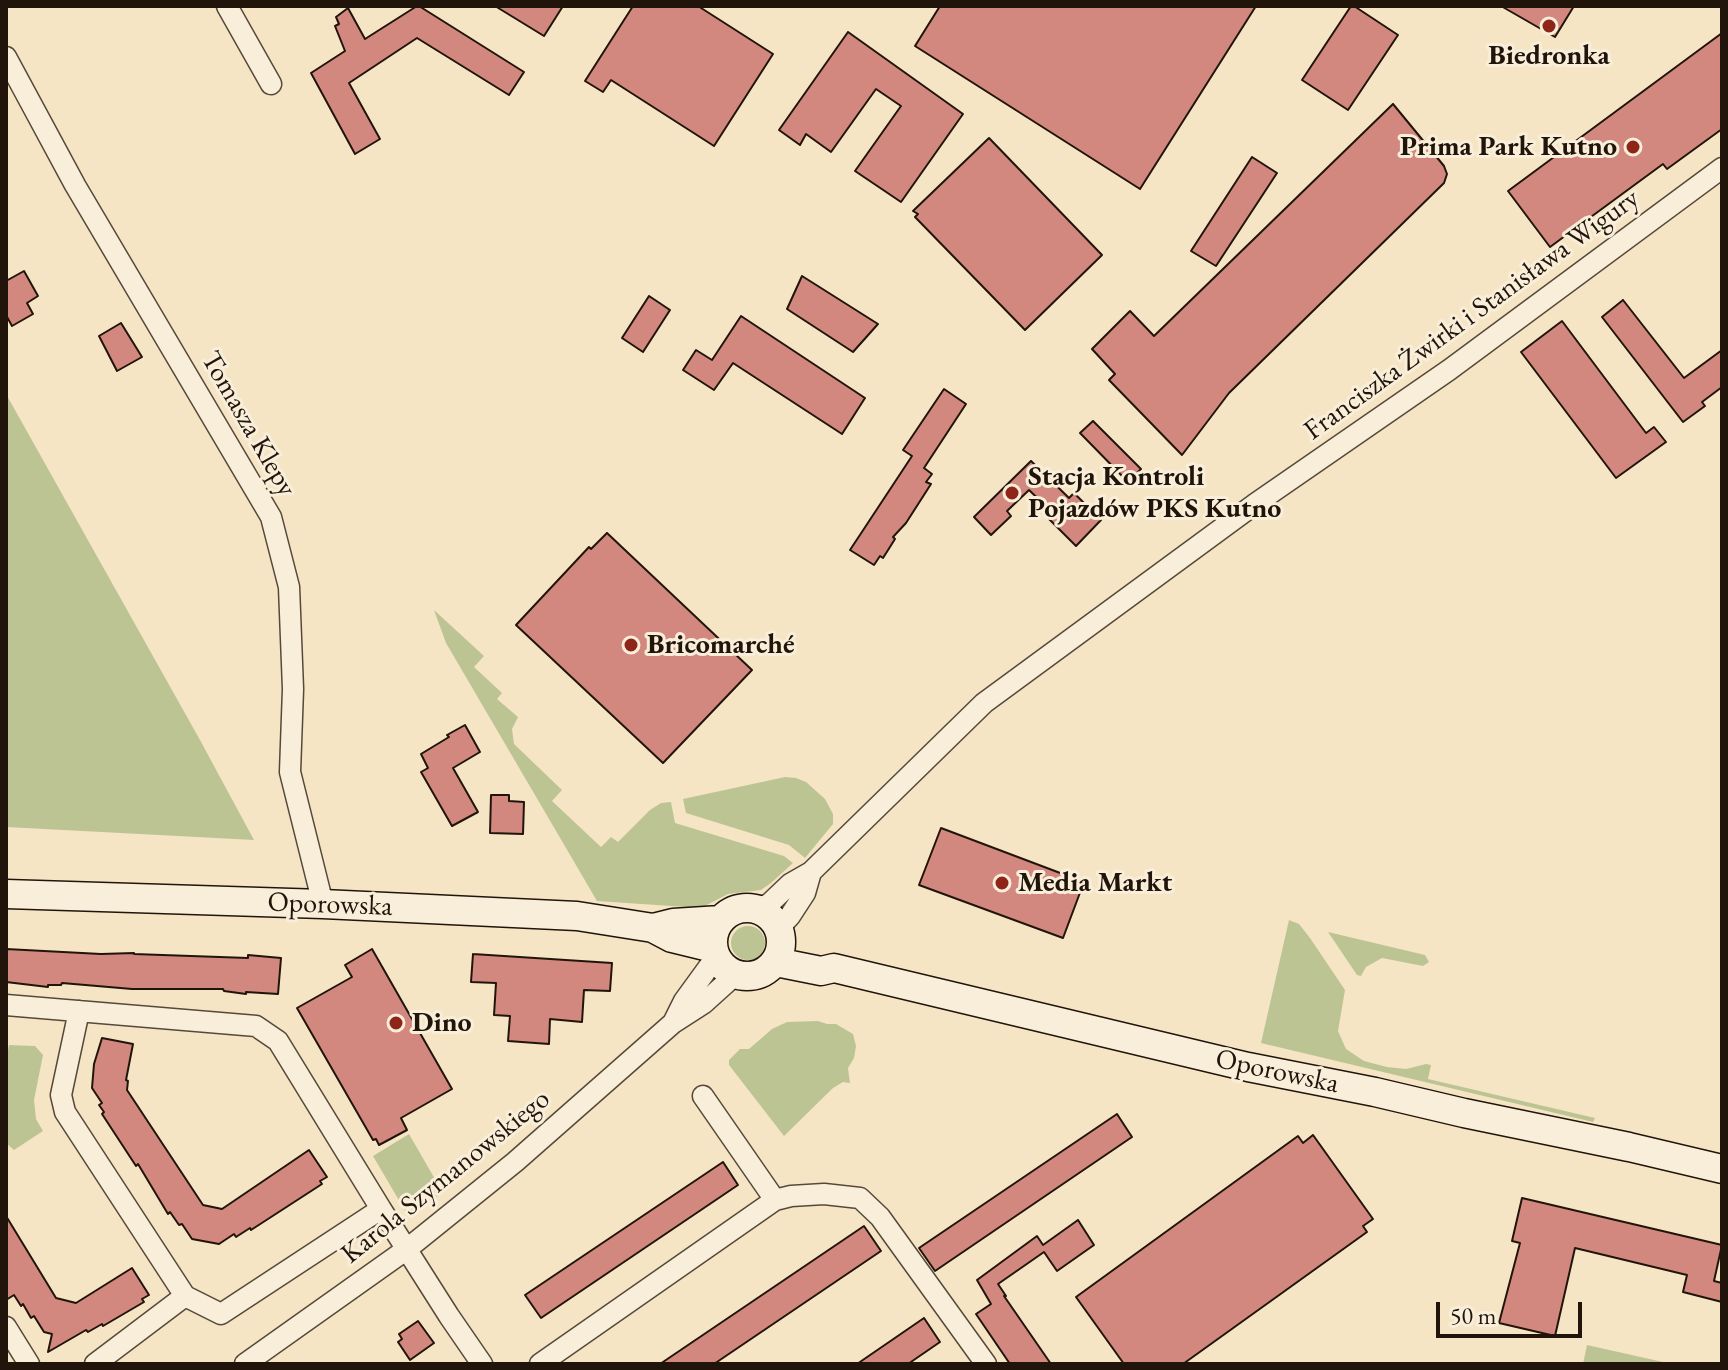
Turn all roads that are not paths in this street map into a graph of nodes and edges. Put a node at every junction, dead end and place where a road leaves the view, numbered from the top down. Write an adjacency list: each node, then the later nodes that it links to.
1 (227, 6): 3 (street)
2 (6, 57): 6 (street, Tomasza Klepy)
3 (271, 84)
4 (1722, 168): 9 (street, Franciszka Żwirki i Stanisława Wigury)
5 (6, 894): 6 (street, Oporowska)
6 (323, 904): 8 (street, Oporowska)
7 (721, 920): 8 (street, Oporowska); 9 (street); 10 (street)
8 (653, 928): 10 (street, Oporowska)
9 (774, 934): 10 (street); 14 (street, Oporowska)
10 (721, 960): 17 (street, Karola Szymanowskiego)
11 (6, 1005): 12 (street)
12 (79, 1011): 16 (street); 18 (street)
13 (703, 1096): 15 (street)
14 (1722, 1169)
15 (775, 1200): 24 (street); 25 (street)
16 (381, 1209): 17 (street); 18 (street)
17 (407, 1249): 22 (street, Karola Szymanowskiego); 23 (street)
18 (185, 1296): 21 (street)
19 (6, 1327): 20 (street)
20 (29, 1364)
21 (95, 1364)
22 (245, 1364)
23 (482, 1364)
24 (540, 1364)
25 (986, 1364)

